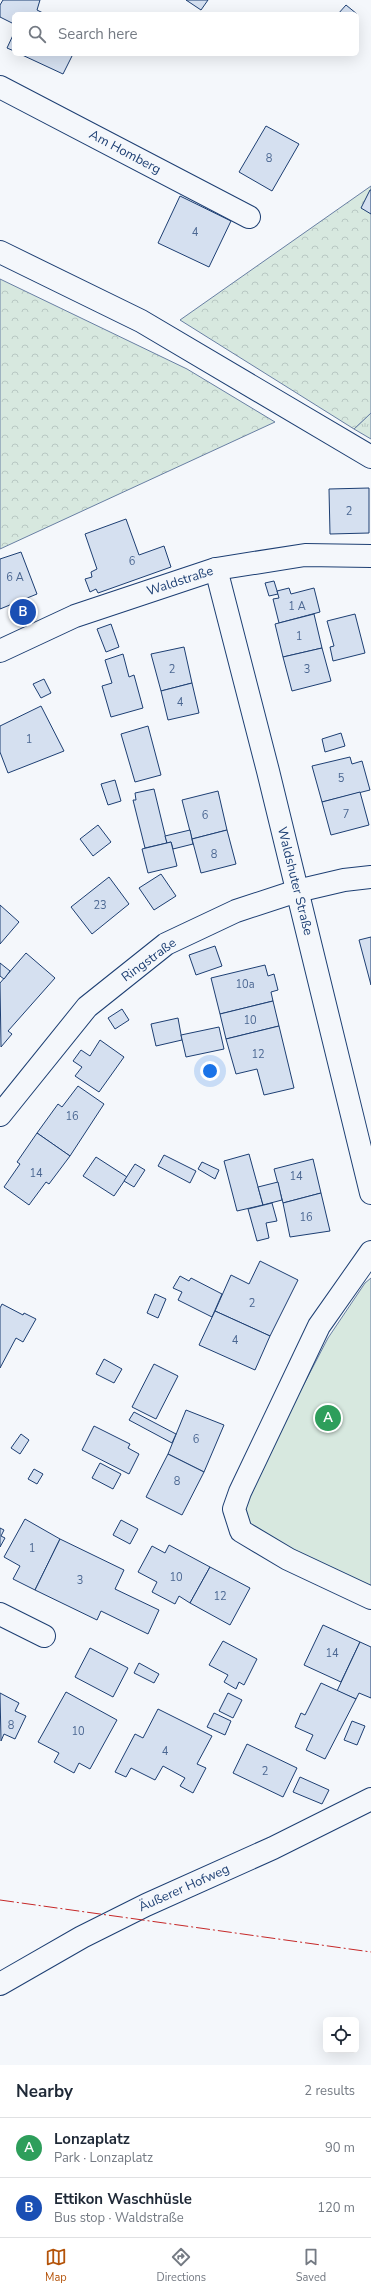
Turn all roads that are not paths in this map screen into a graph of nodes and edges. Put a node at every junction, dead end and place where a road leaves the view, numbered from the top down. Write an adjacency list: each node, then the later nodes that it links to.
1 (0, 87): 2 (street, Am Homberg)
2 (249, 217)
3 (0, 252): 4 (street)
4 (371, 457)
5 (371, 556): 6 (street, Waldstraße)
6 (216, 569): 7 (street, Waldstraße); 9 (street, Waldshuter Straße)
7 (0, 651)
8 (371, 877): 9 (street, Ringstraße)
9 (297, 890): 10 (street, Ringstraße); 11 (street, Waldshuter Straße)
10 (0, 1115)
11 (371, 1193)
12 (371, 1252): 13 (street)
13 (371, 1598)
14 (0, 1614): 15 (street)
15 (44, 1636)
16 (371, 1799): 17 (street, Äußerer Hofweg)
17 (0, 1984)

